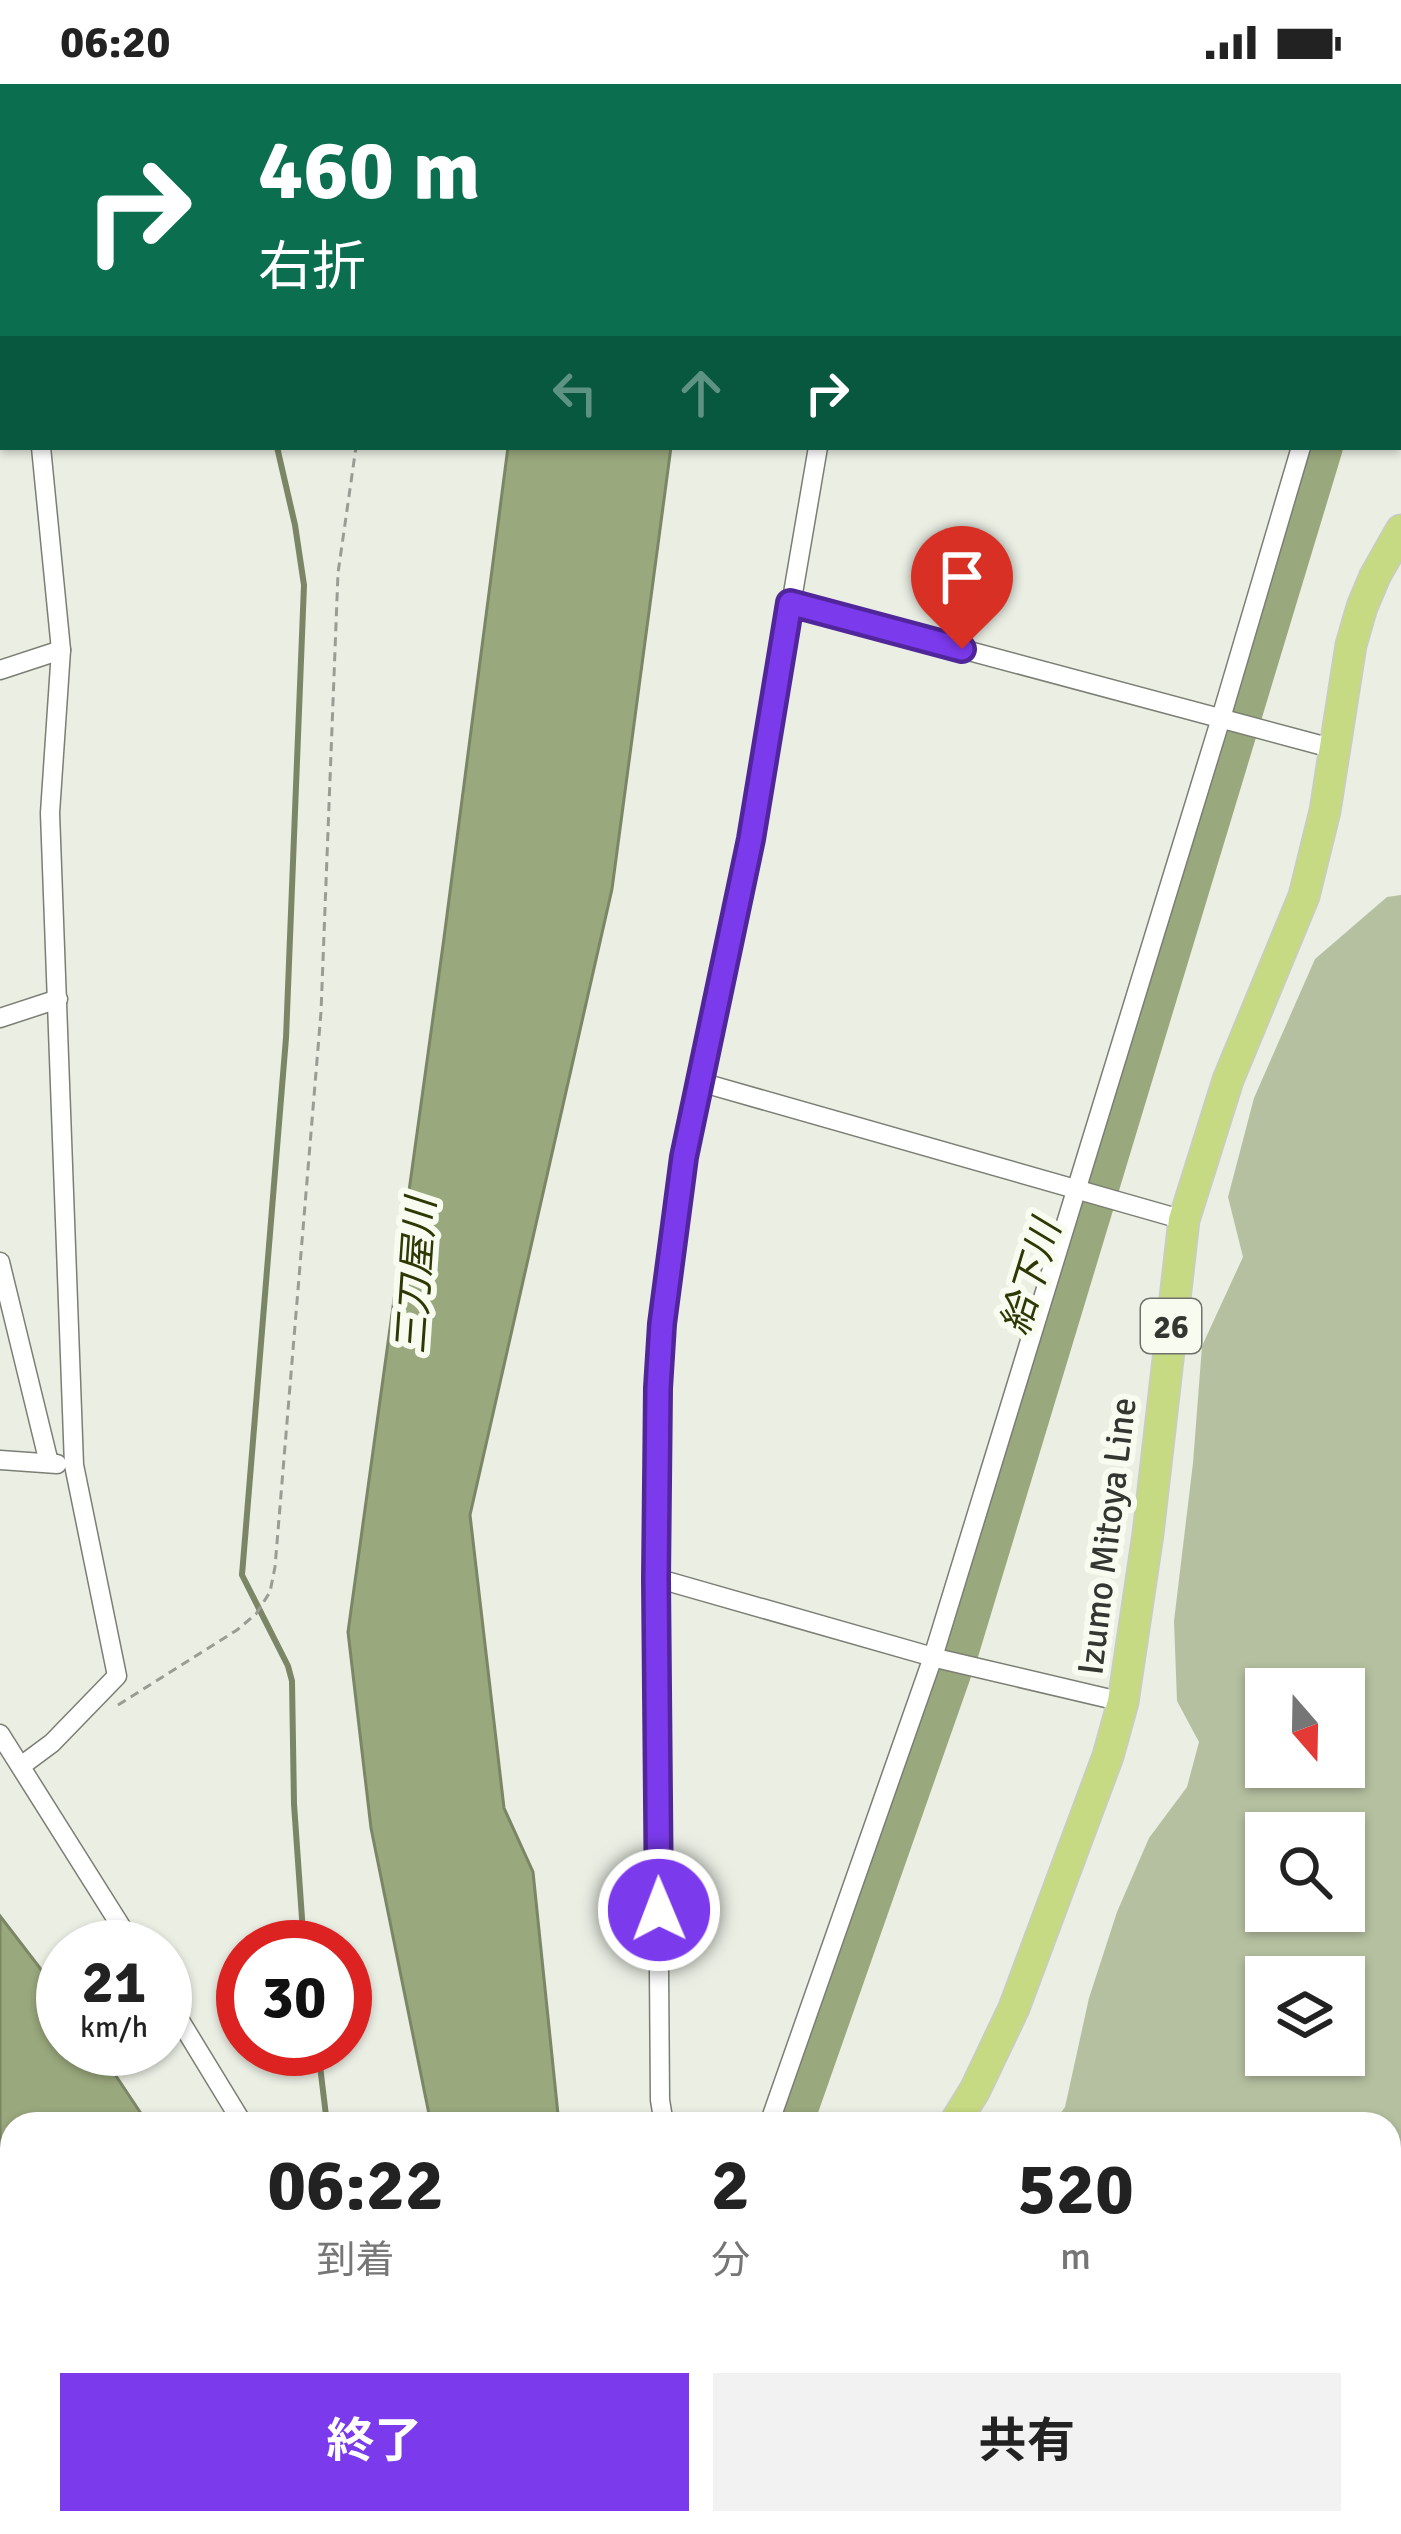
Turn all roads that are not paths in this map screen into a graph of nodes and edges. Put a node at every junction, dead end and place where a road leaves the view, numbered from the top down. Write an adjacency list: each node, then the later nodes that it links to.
1 (41, 450): 6 (street)
2 (817, 450): 5 (street)
3 (1300, 450): 8 (street)
4 (1401, 530): 9 (main road, Izumo Mitoya Line / 26)
5 (790, 603): 8 (street); 12 (street)
6 (61, 650): 7 (street); 10 (street)
7 (0, 670)
8 (1223, 719): 9 (street); 13 (street)
9 (1335, 749): 14 (main road, Izumo Mitoya Line / 26)
10 (58, 999): 11 (street); 18 (street)
11 (0, 1018)
12 (700, 1082): 13 (street); 19 (street)
13 (1080, 1189): 14 (street); 20 (street)
14 (1184, 1220): 21 (main road, Izumo Mitoya Line / 26)
15 (0, 1262): 17 (street)
16 (0, 1460): 17 (street)
17 (49, 1463): 18 (street)
18 (74, 1465): 23 (street)
19 (656, 1579): 20 (street); 27 (street)
20 (936, 1658): 21 (street); 28 (street)
21 (1123, 1702): 29 (main road, Izumo Mitoya Line / 26)
22 (0, 1734): 23 (street)
23 (20, 1766): 24 (street)
24 (117, 1920)
25 (192, 2040): 26 (street)
26 (236, 2112)
27 (662, 2112)
28 (774, 2112)
29 (961, 2112)

